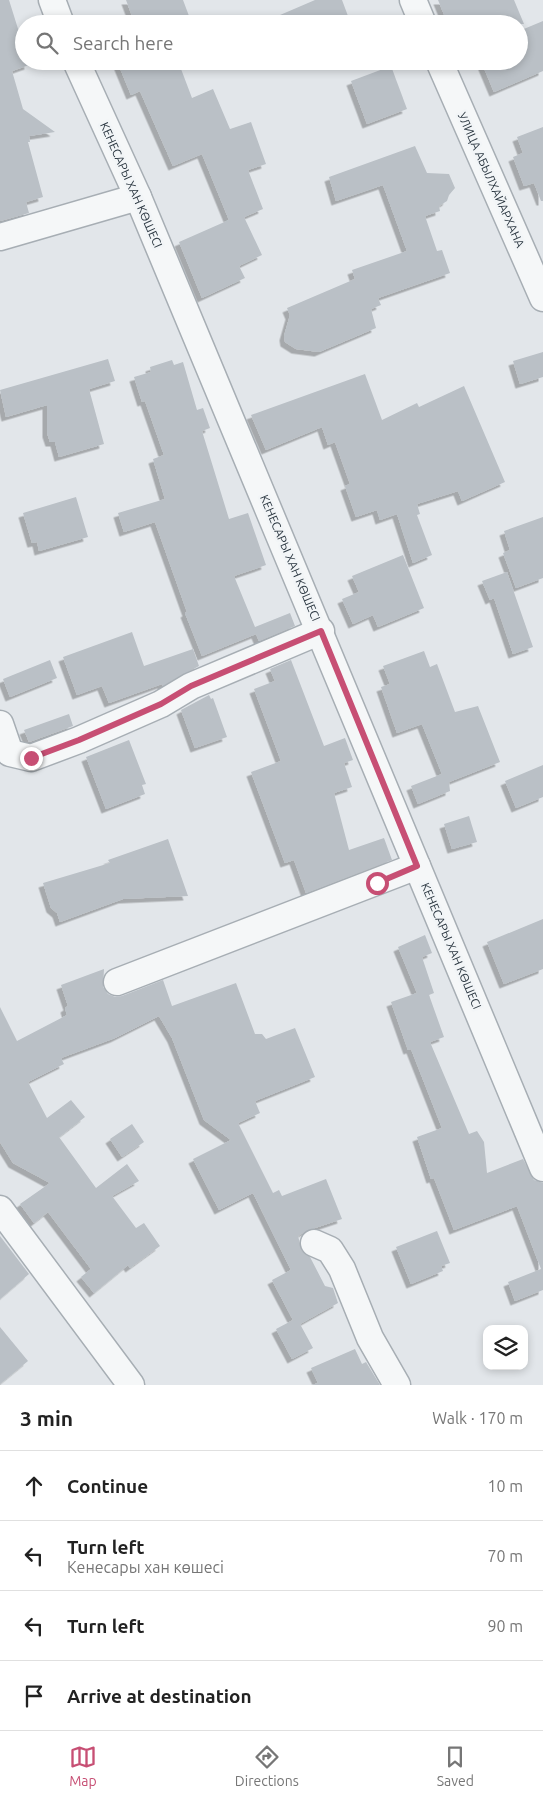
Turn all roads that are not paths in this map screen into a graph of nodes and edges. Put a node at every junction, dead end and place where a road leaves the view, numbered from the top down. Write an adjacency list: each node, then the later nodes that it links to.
1 (52, 0): 3 (street)
2 (412, 0): 4 (street)
3 (58, 15)
4 (419, 15)
5 (80, 70): 7 (street, КЕНЕСАРЫ ХАН КӨШЕСІ)
6 (443, 70): 9 (street, УЛИЦА АБЫЛХАЙАРХАНА)
7 (138, 197): 8 (street); 10 (street, КЕНЕСАРЫ ХАН КӨШЕСІ)
8 (0, 237)
9 (543, 298)
10 (321, 631): 11 (street); 12 (street, КЕНЕСАРЫ ХАН КӨШЕСІ)
11 (0, 724)
12 (417, 866): 13 (street); 14 (street, КЕНЕСАРЫ ХАН КӨШЕСІ)
13 (117, 982)
14 (543, 1168)
15 (0, 1209): 17 (street)
16 (314, 1243): 18 (street)
17 (131, 1385)
18 (397, 1385)

